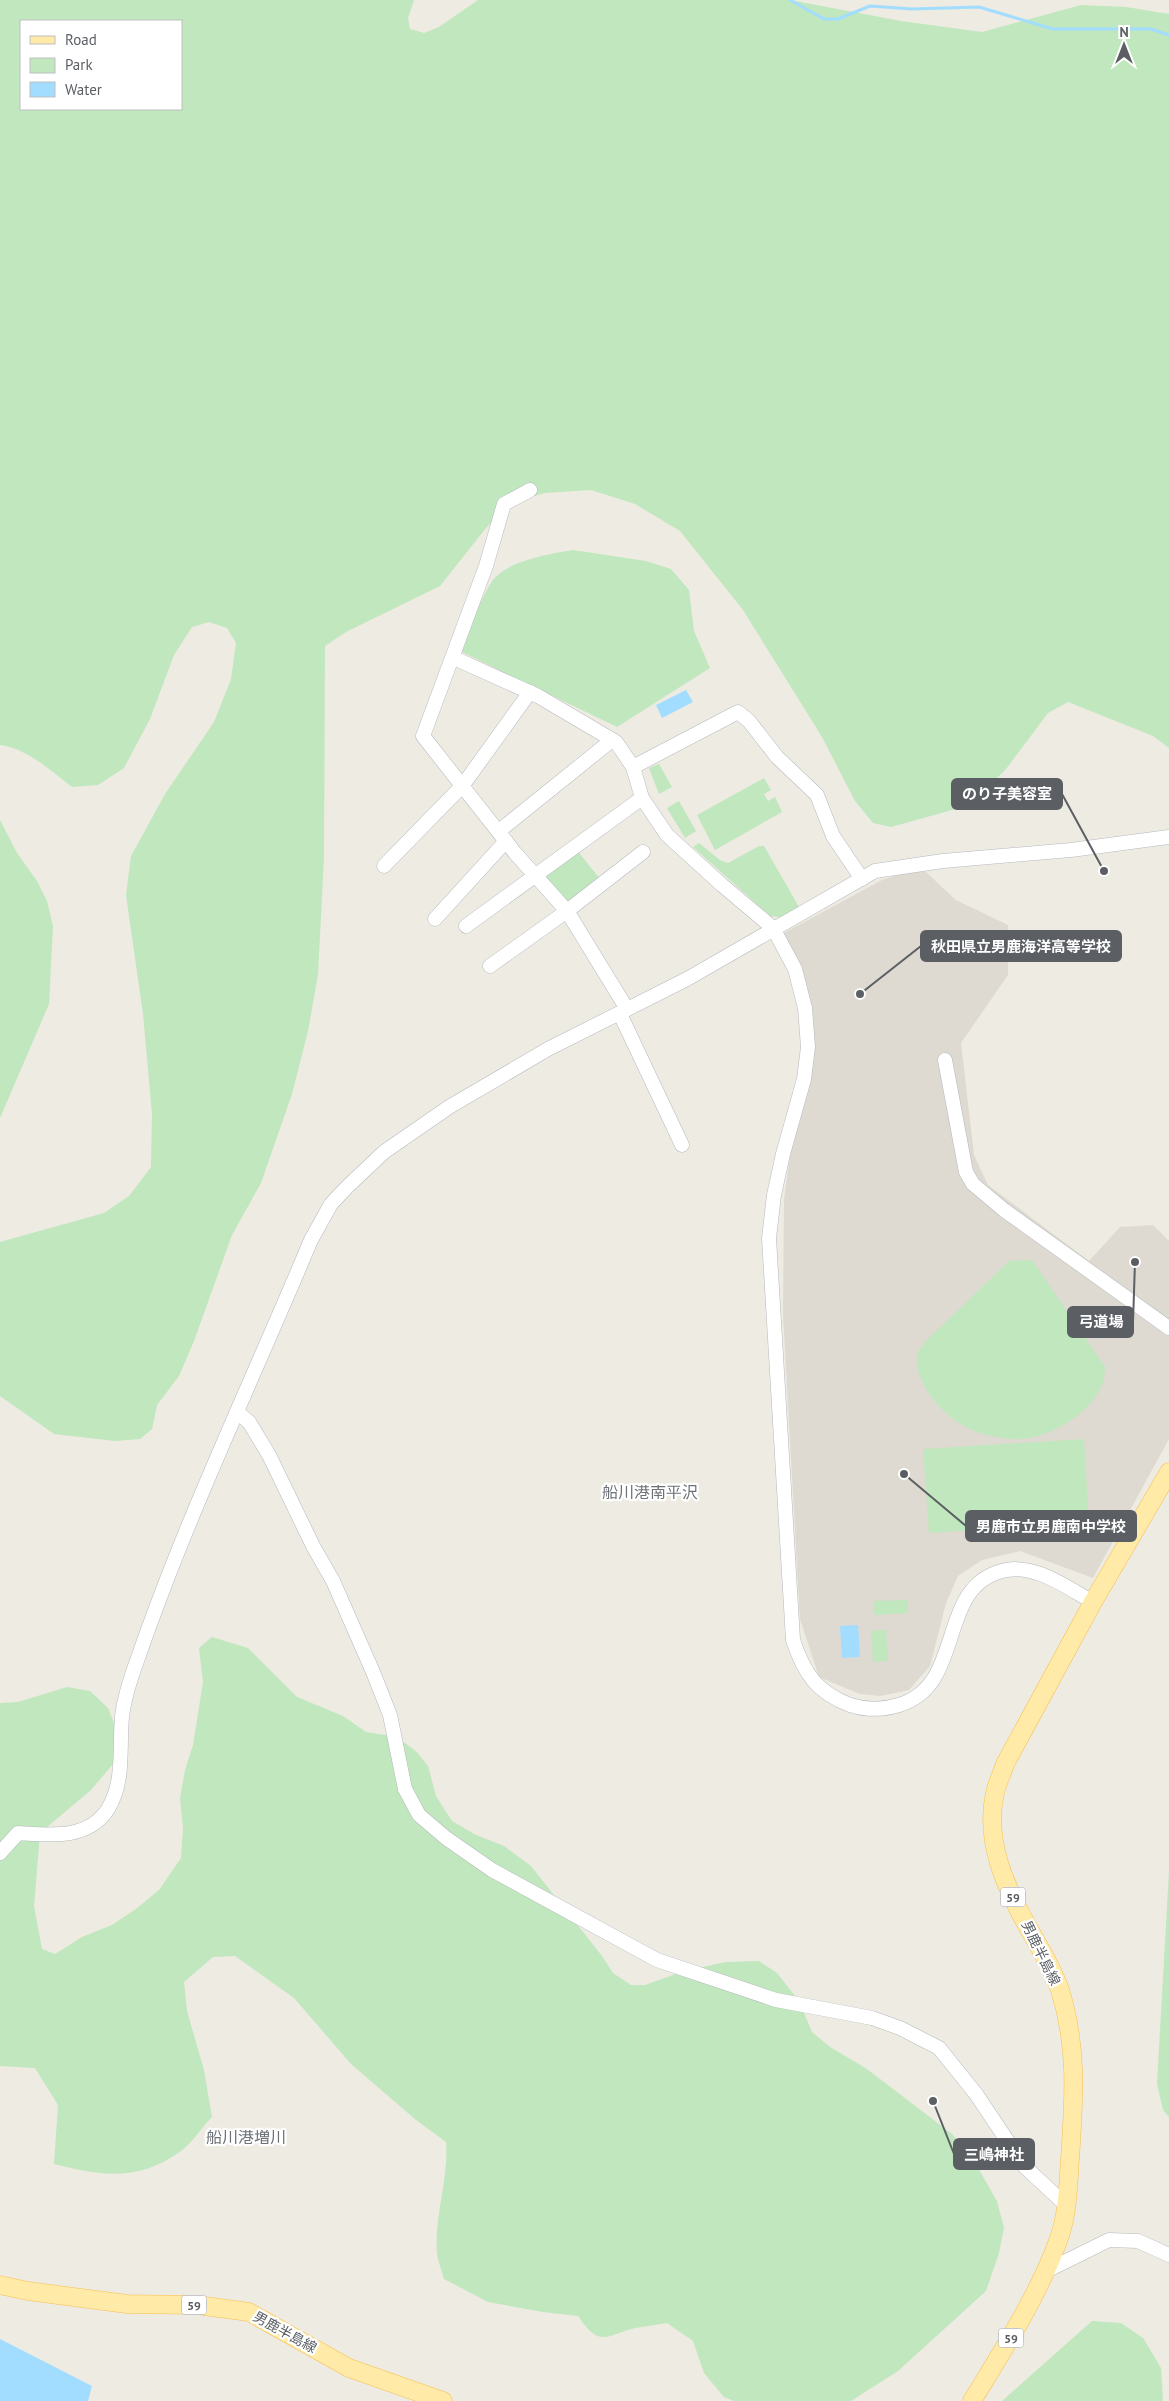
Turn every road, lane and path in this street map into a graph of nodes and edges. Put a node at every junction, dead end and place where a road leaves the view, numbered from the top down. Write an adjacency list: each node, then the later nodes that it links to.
1 (530, 490): 2 (street)
2 (454, 658): 3 (street); 6 (street)
3 (530, 692): 4 (street); 6 (street)
4 (612, 740): 5 (street); 8 (street)
5 (633, 767): 7 (street); 13 (street)
6 (464, 785): 8 (street); 11 (street)
7 (642, 798): 12 (street); 17 (street)
8 (502, 836): 12 (street); 15 (street)
9 (1169, 837): 13 (street)
10 (643, 852): 14 (street)
11 (384, 866)
12 (535, 874): 14 (street); 16 (street)
13 (862, 879): 17 (street)
14 (567, 911): 18 (street); 19 (street)
15 (435, 919)
16 (466, 926)
17 (773, 928): 19 (street); 25 (street)
18 (490, 966)
19 (624, 1012): 21 (street); 23 (street)
20 (945, 1060): 22 (street)
21 (682, 1146)
22 (1169, 1328)
23 (237, 1412): 26 (street); 27 (street)
24 (1169, 1472): 25 (main road, 男鹿半島線 / 59)
25 (1093, 1602): 27 (main road, 男鹿半島線 / 59)
26 (0, 1852)
27 (1067, 2206): 29 (main road, 男鹿半島線 / 59)
28 (1169, 2255): 29 (street)
29 (1044, 2272): 32 (main road, 男鹿半島線 / 59)
30 (0, 2285): 31 (main road, 男鹿半島線 / 59)
31 (443, 2401)
32 (972, 2401)

